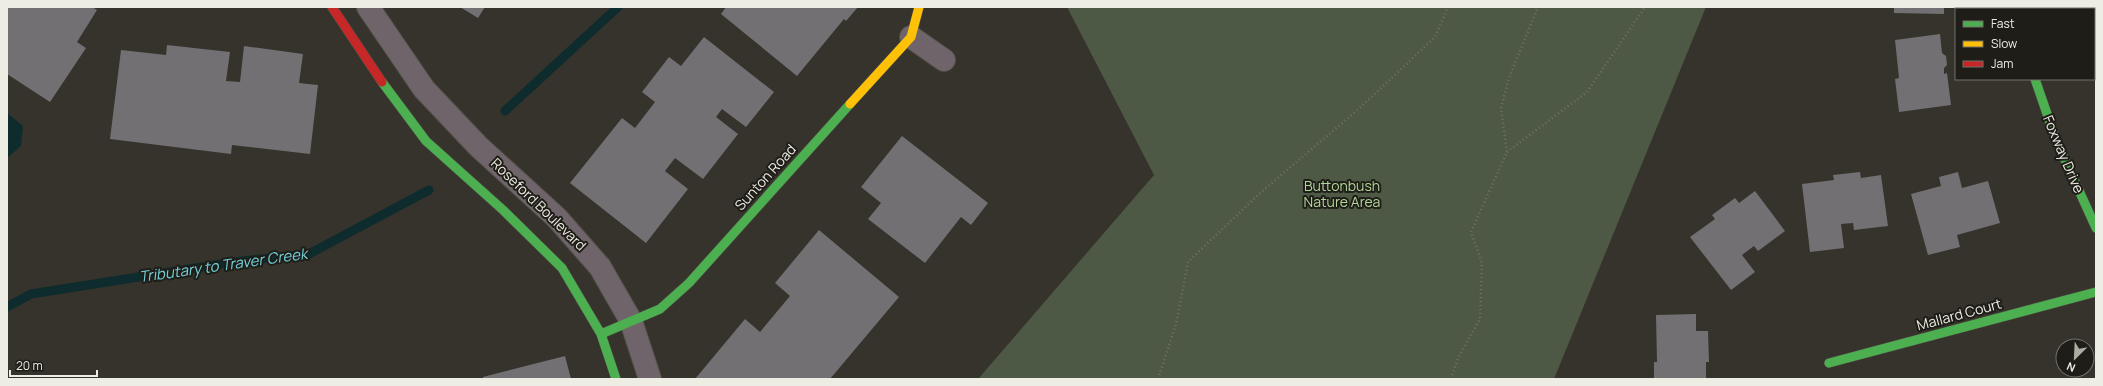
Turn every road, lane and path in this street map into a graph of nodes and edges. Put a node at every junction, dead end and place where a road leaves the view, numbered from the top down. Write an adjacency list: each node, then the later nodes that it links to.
1 (332, 7): 11 (street)
2 (368, 7): 10 (street, Roseford Boulevard)
3 (919, 7): 7 (street, Sunton Road)
4 (1448, 7): 20 (path)
5 (1538, 7): 12 (path)
6 (1645, 7): 12 (path)
7 (911, 37): 8 (street); 15 (street, Sunton Road)
8 (944, 60)
9 (2034, 80): 13 (street, Foxway Drive)
10 (424, 89): 11 (street); 15 (street, Roseford Boulevard)
11 (398, 104): 16 (street)
12 (1507, 152): 21 (path)
13 (2096, 228)
14 (2096, 292): 17 (street, Mallard Court)
15 (631, 321): 16 (street, Sunton Road); 19 (street, Roseford Boulevard)
16 (601, 334): 18 (street)
17 (1829, 363)
18 (616, 379)
19 (650, 379)
20 (1158, 379)
21 (1451, 379)

